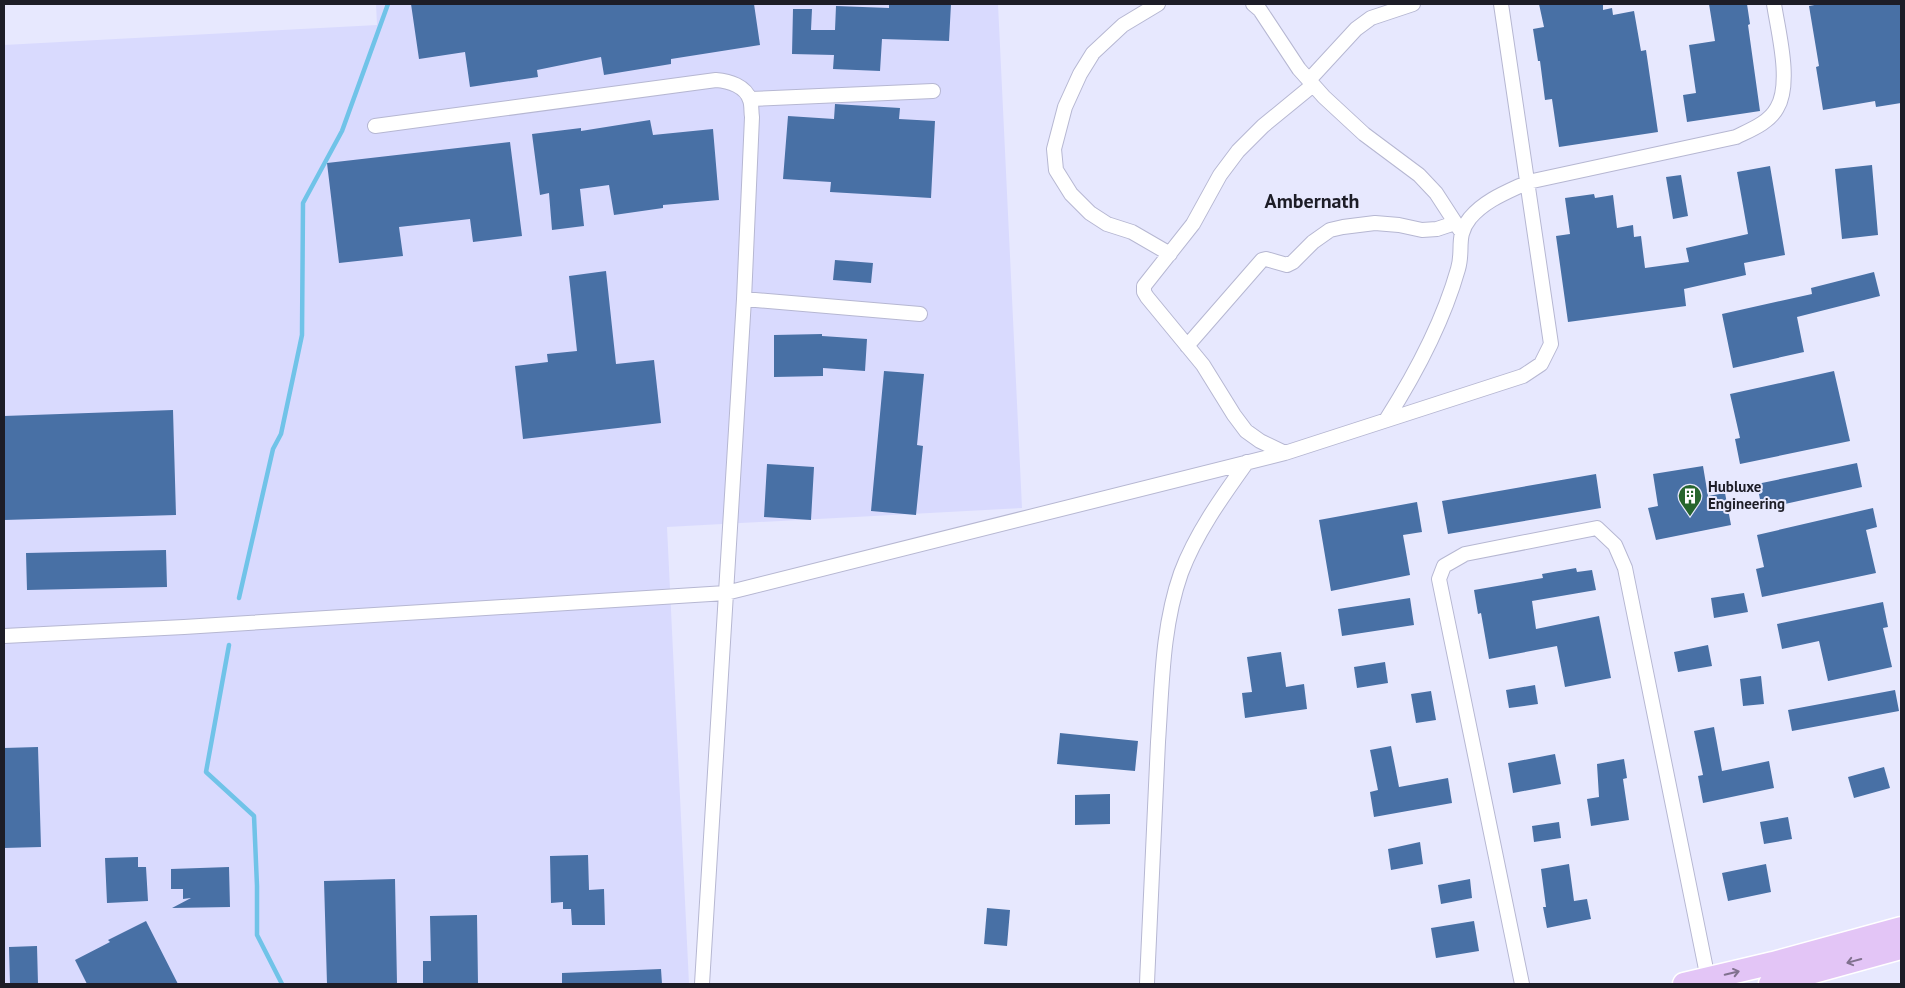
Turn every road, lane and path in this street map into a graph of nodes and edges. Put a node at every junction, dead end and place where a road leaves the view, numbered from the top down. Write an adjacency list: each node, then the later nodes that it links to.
1 (1158, 4): 12 (street)
2 (1253, 4): 6 (street)
3 (1413, 4): 6 (street)
4 (1501, 4): 10 (street)
5 (1774, 4): 10 (street)
6 (1311, 82): 11 (street); 12 (street)
7 (933, 91): 8 (street)
8 (750, 99): 9 (street); 13 (street)
9 (375, 126)
10 (1528, 182): 11 (street); 16 (street)
11 (1458, 228): 15 (street); 16 (street)
12 (1170, 254): 15 (street)
13 (744, 299): 14 (street); 19 (street)
14 (920, 314)
15 (1188, 346): 17 (street)
16 (1386, 420): 17 (street)
17 (1285, 453): 18 (street)
18 (1247, 462): 19 (street); 25 (street)
19 (726, 593): 20 (street); 24 (street)
20 (4, 636)
21 (1901, 928): 23 (main road, one-way to 21)
22 (1901, 948): 28 (main road, one-way to 28)
23 (1708, 981): 26 (street); 27 (main road)
24 (702, 984)
25 (1148, 984)
26 (1522, 984)
27 (1684, 984)
28 (1770, 984)

